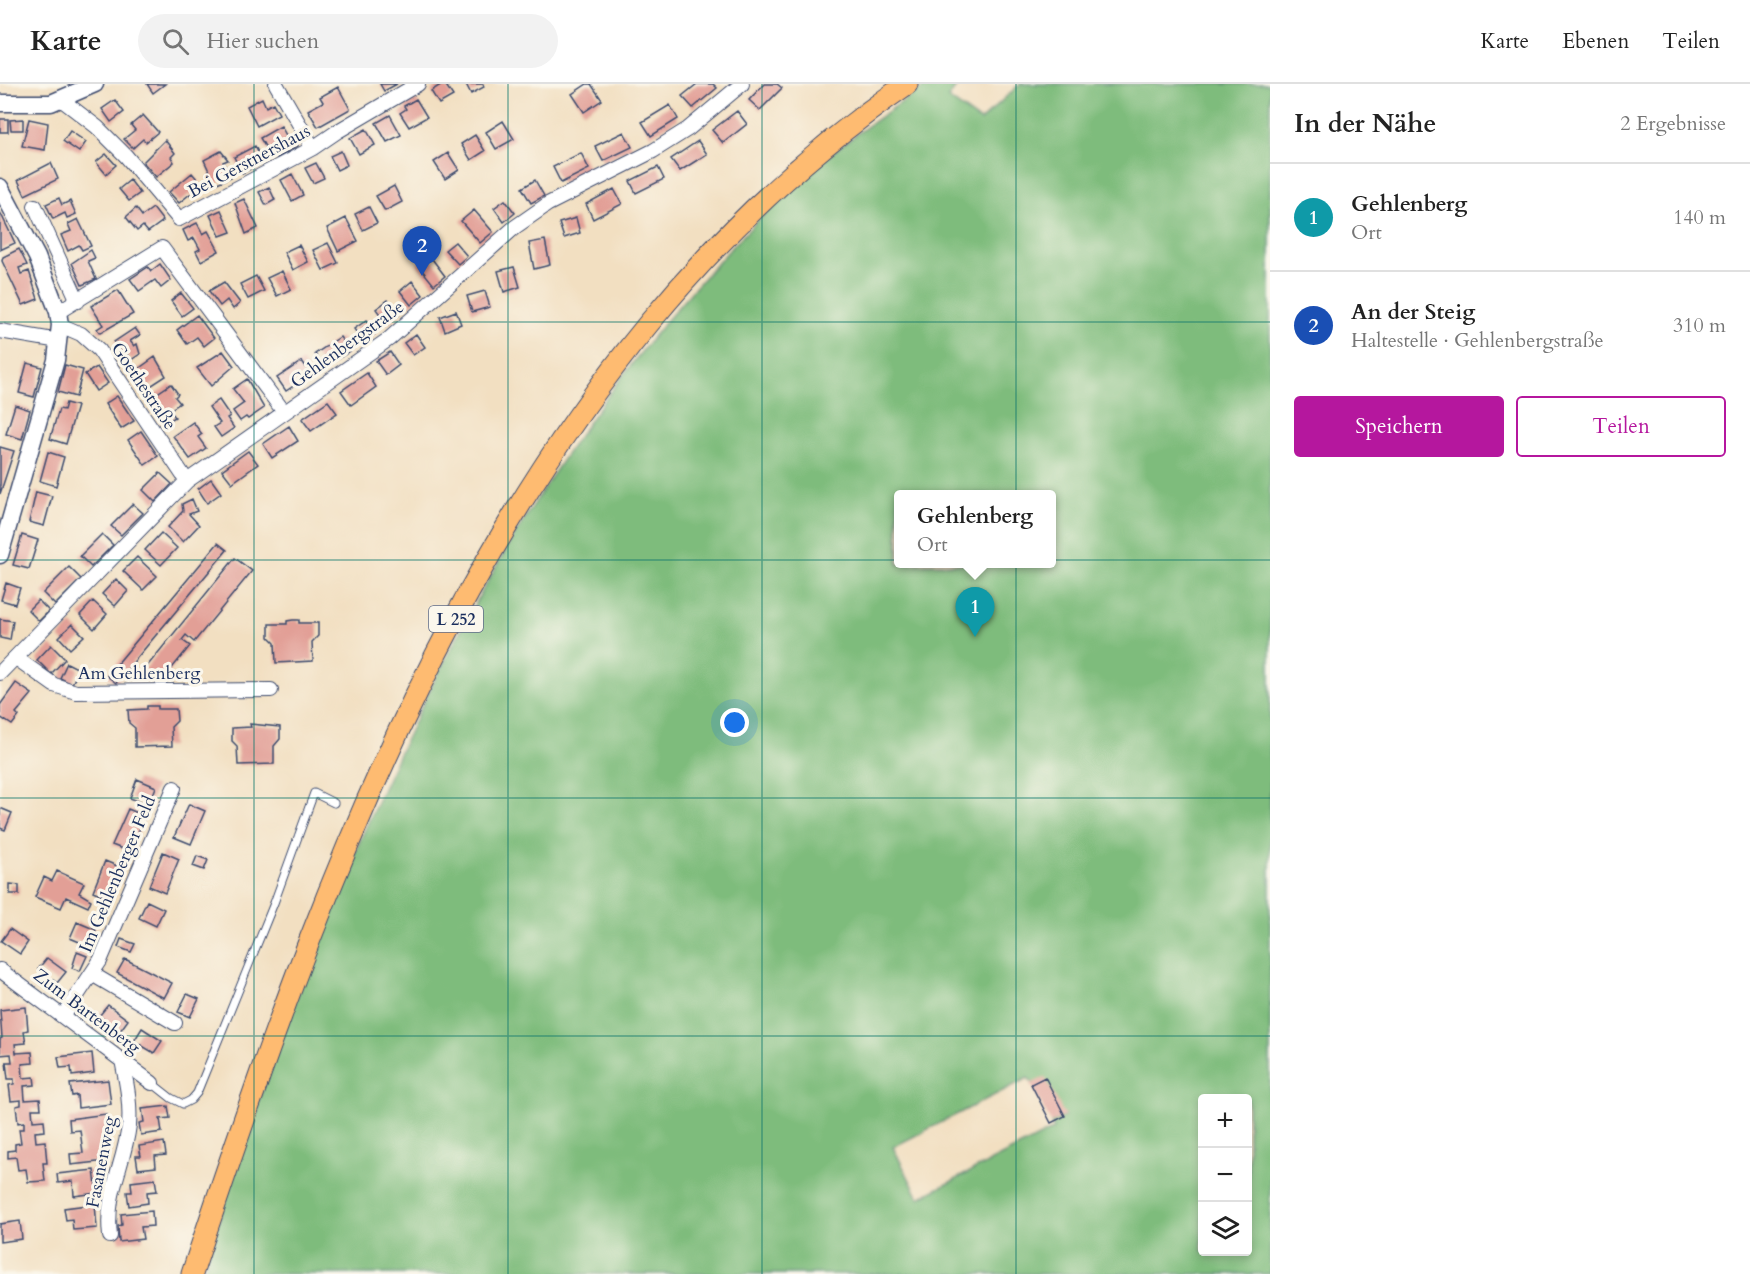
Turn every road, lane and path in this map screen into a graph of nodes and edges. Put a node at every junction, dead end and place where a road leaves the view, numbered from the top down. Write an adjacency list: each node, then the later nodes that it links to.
1 (95, 84): 6 (street)
2 (276, 84): 8 (street)
3 (418, 84): 8 (street, Bei Gerstnershaus)
4 (742, 84): 14 (street, Gehlenbergstraße)
5 (906, 84): 29 (highway, L 252)
6 (62, 100): 7 (street); 8 (street, Bei Gerstnershaus)
7 (0, 103)
8 (313, 148)
9 (0, 187): 12 (street)
10 (35, 206): 11 (street)
11 (78, 301): 12 (street); 14 (street)
12 (59, 326): 13 (street, Goethestraße); 15 (street, Goethestraße); 16 (street)
13 (0, 331)
14 (284, 412): 15 (street, Gehlenbergstraße)
15 (187, 481): 17 (street, Gehlenbergstraße)
16 (0, 555)
17 (16, 658): 18 (street, Gehlenbergstraße); 19 (street, Am Gehlenberg)
18 (1, 672)
19 (271, 690)
20 (174, 788): 23 (street, Im Gehlenberger Feld)
21 (334, 803): 27 (lane)
22 (0, 970): 24 (street, Zum Bartenberg)
23 (92, 974): 24 (street, Im Gehlenberger Feld); 25 (street, Im Gehlenberger Feld)
24 (64, 1015): 26 (street, Zum Bartenberg)
25 (175, 1023)
26 (122, 1060): 27 (street, Zum Bartenberg); 28 (street, Fasanenweg)
27 (152, 1083)
28 (110, 1236)
29 (192, 1274)

